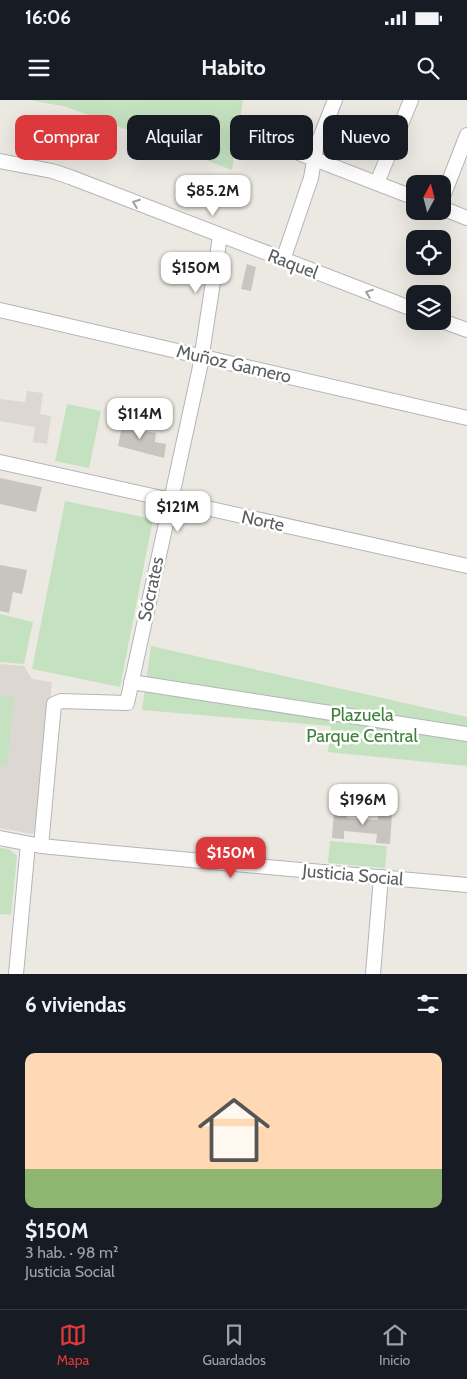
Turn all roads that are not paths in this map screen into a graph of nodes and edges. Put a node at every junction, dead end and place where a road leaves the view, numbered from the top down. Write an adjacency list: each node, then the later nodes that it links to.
1 (335, 100): 4 (street)
2 (411, 100): 7 (street)
3 (467, 135): 6 (street)
4 (314, 159): 7 (street); 12 (street)
5 (0, 162): 11 (street, Raquel, one-way to 5)
6 (451, 176)
7 (377, 183): 8 (street)
8 (406, 194)
9 (451, 212): 10 (street)
10 (467, 218)
11 (220, 236): 12 (street, Raquel); 17 (street, Sócrates)
12 (283, 260): 13 (street, Raquel, one-way to 12)
13 (406, 307)
14 (0, 310): 17 (street, Muñoz Gamero)
15 (451, 324): 16 (street)
16 (467, 330)
17 (202, 357): 18 (street, Muñoz Gamero); 20 (street, Sócrates)
18 (467, 418)
19 (0, 462): 20 (street, Norte)
20 (170, 500): 21 (street, Norte); 22 (street, Sócrates)
21 (467, 566)
22 (131, 682): 23 (street); 25 (street, Sócrates)
23 (467, 734)
24 (0, 838): 25 (street, Justicia Social)
25 (35, 845): 26 (street, Justicia Social); 28 (street)
26 (382, 877): 27 (street, Justicia Social); 29 (street)
27 (467, 885)
28 (16, 974)
29 (373, 974)

